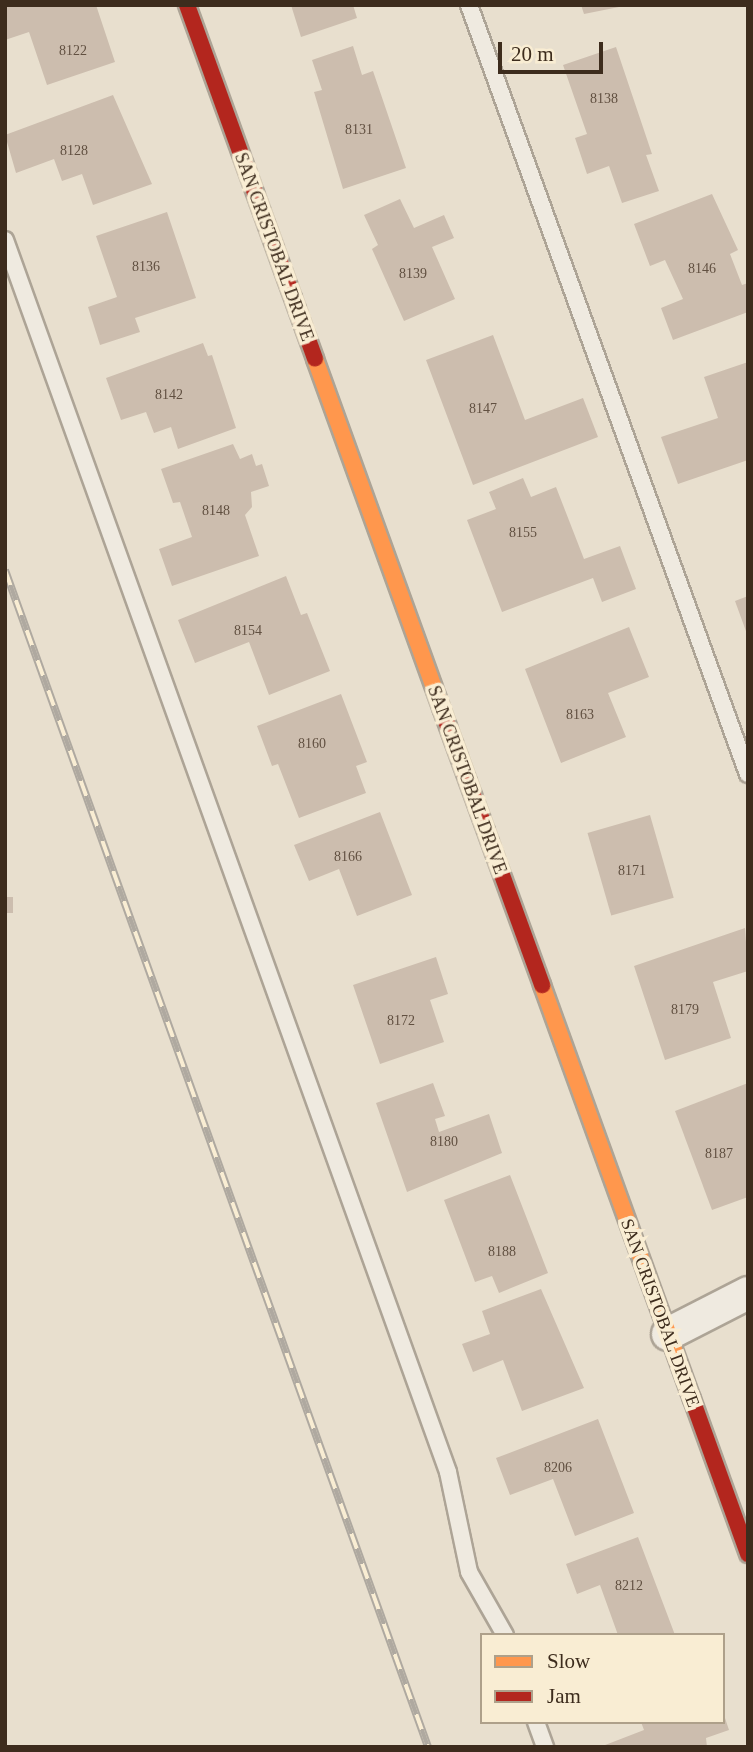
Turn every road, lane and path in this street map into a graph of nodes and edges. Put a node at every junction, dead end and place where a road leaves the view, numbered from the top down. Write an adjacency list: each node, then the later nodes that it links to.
1 (187, 5): 6 (street, SAN CRISTOBAL DRIVE)
2 (469, 5): 4 (lane)
3 (5, 240): 8 (lane)
4 (748, 774)
5 (748, 1293): 6 (street)
6 (668, 1335): 7 (street, SAN CRISTOBAL DRIVE)
7 (748, 1554)
8 (504, 1633)
9 (537, 1724): 10 (lane)
10 (545, 1747)

